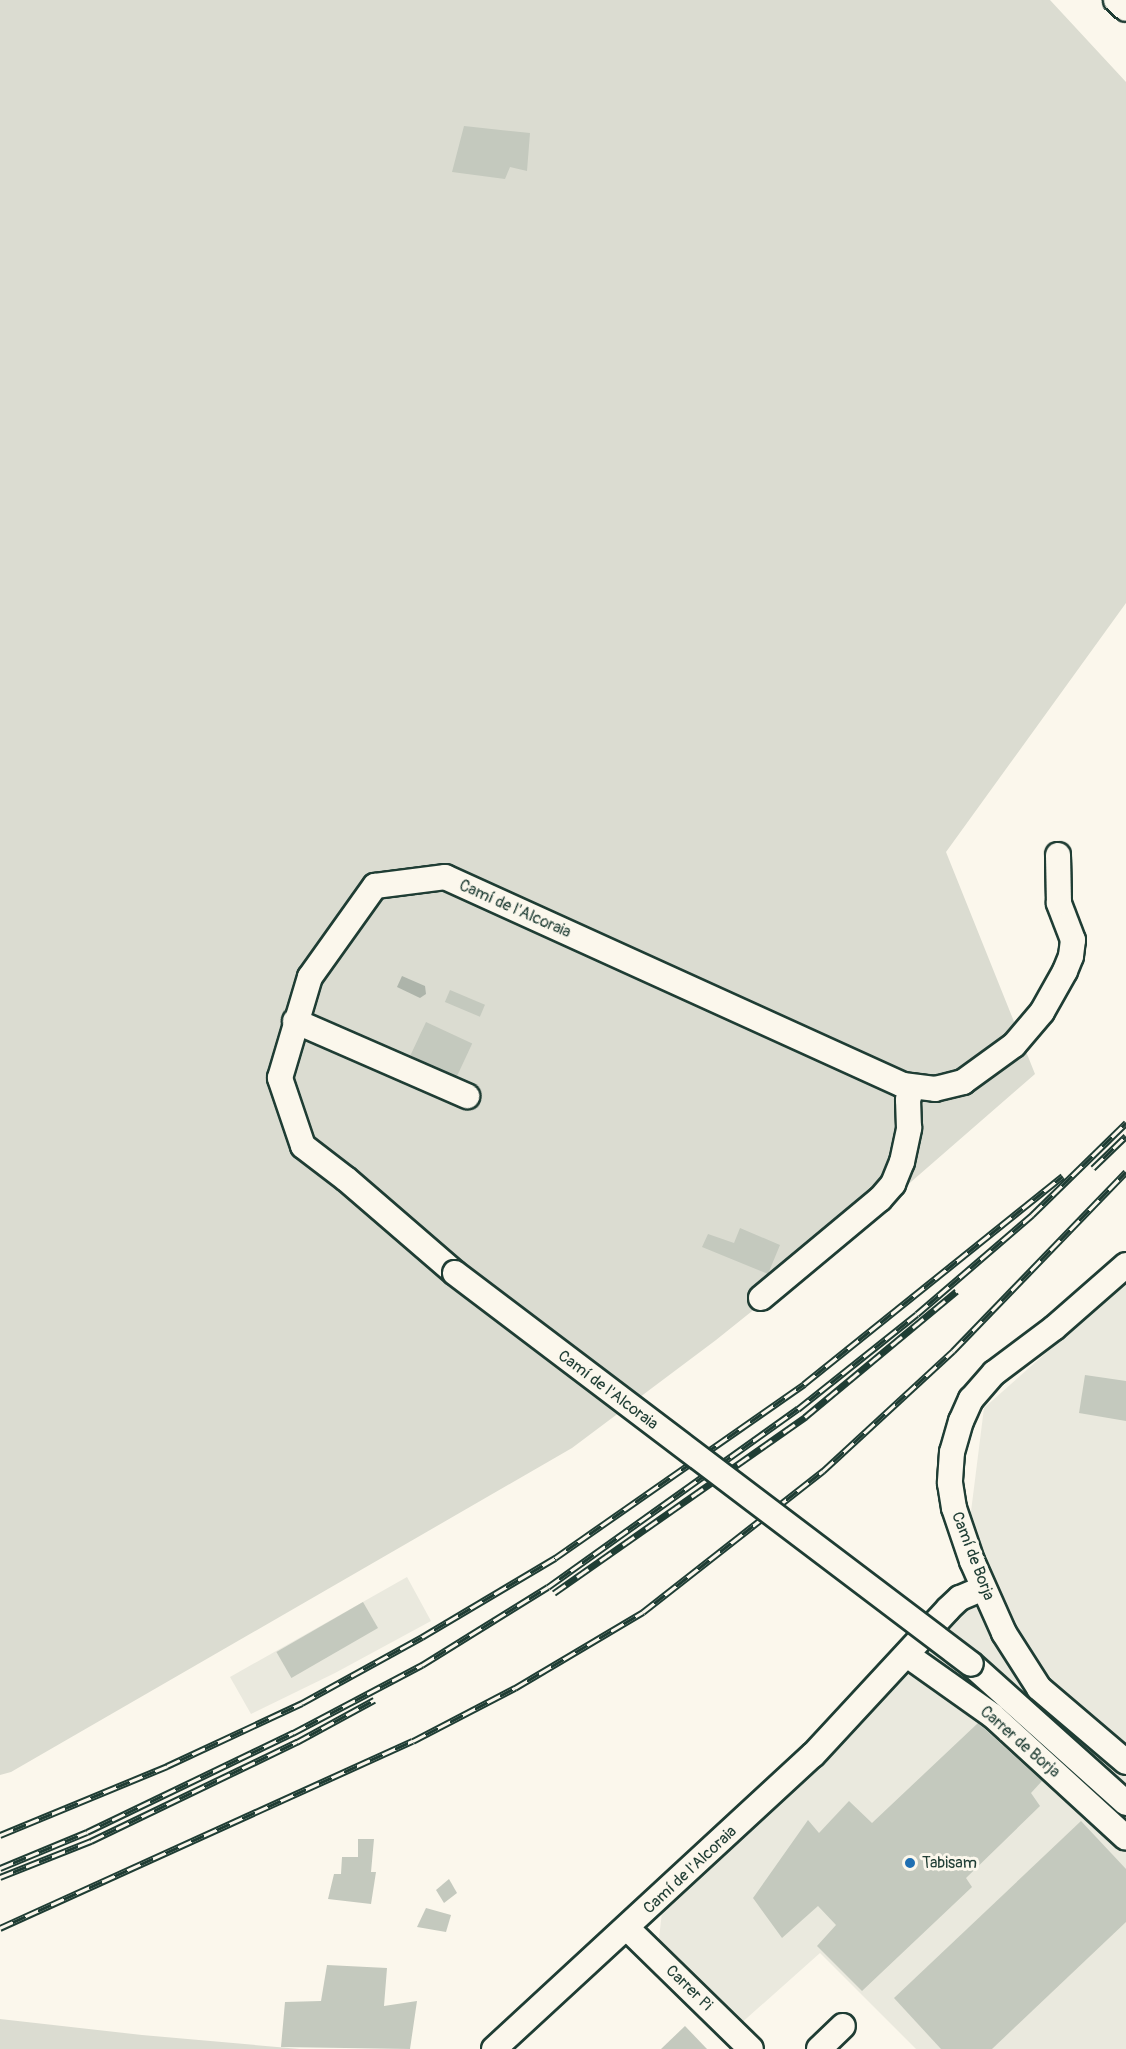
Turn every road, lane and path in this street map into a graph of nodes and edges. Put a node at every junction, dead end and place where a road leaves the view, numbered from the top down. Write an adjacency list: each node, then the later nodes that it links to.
1 (1058, 855): 3 (street, Camí de l'Alcoraia)
2 (295, 1021): 3 (street, Camí de l'Alcoraia); 4 (street); 10 (street, Camí de l'Alcoraia, bridge)
3 (912, 1088): 6 (street)
4 (466, 1096)
5 (1126, 1265): 7 (street, Camí de Borja)
6 (761, 1298)
7 (983, 1588): 8 (street, Camí de l'Alcoraia); 9 (street, Camí de Borja)
8 (907, 1655): 11 (street, Carrer de Borja); 12 (street, Camí de l'Alcoraia)
9 (1126, 1762)
10 (1126, 1803)
11 (1126, 1838)
12 (627, 1928): 14 (street, Camí de l'Alcoraia); 15 (street, Carrer Pi)
13 (843, 2026): 16 (street)
14 (494, 2049)
15 (751, 2049)
16 (819, 2049)

